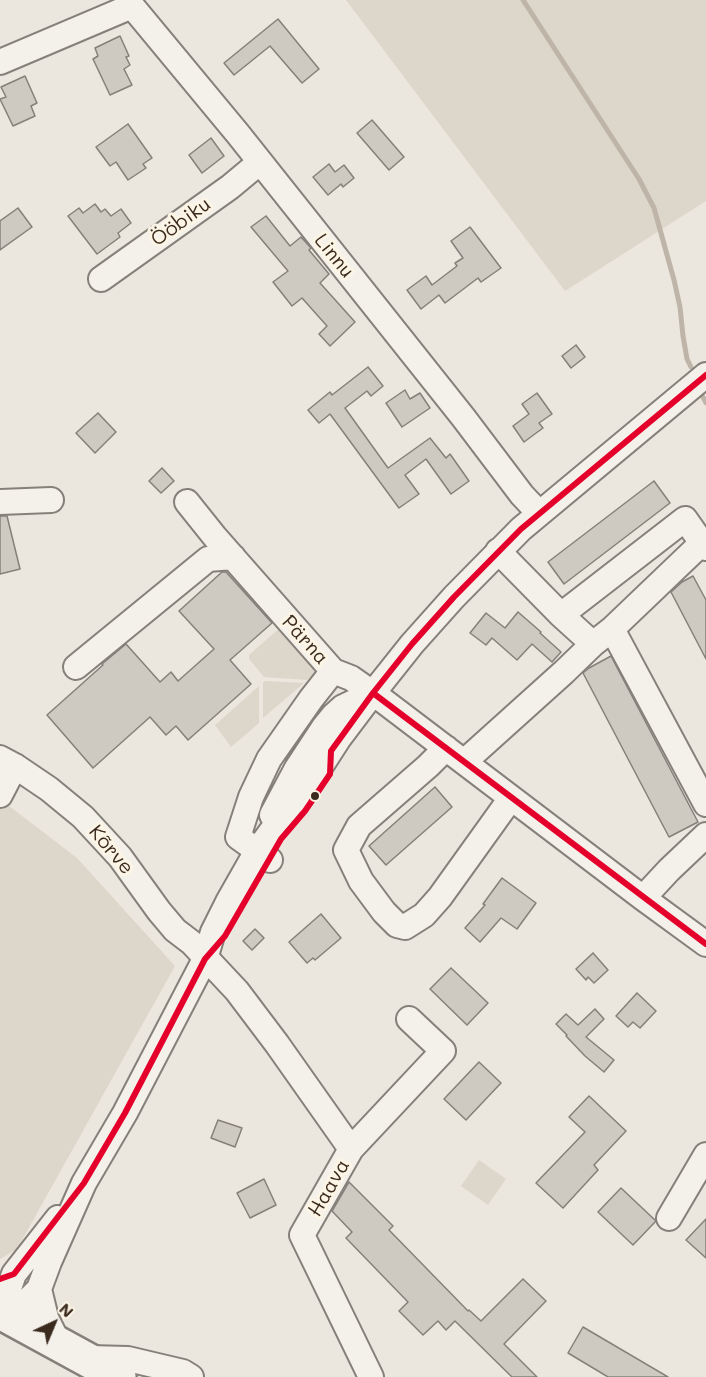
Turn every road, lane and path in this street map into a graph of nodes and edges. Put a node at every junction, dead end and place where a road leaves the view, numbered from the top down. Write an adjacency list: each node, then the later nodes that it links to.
1 (130, 3): 2 (street); 3 (street, Linnu)
2 (0, 62)
3 (260, 162): 4 (street, Ööbiku); 9 (street, Linnu)
4 (101, 279)
5 (706, 375): 9 (street)
6 (51, 500): 7 (street)
7 (0, 502)
8 (187, 502): 12 (street, Pärna)
9 (539, 513): 11 (street)
10 (704, 546): 13 (street); 14 (street)
11 (498, 551): 13 (street); 17 (street)
12 (233, 557): 15 (street); 16 (street, Pärna)
13 (561, 615): 14 (street)
14 (602, 637): 19 (street); 23 (street)
15 (76, 667)
16 (333, 671): 17 (street, Pärna); 25 (street)
17 (373, 693): 18 (street); 19 (street, Pärna); 25 (street)
18 (331, 750): 25 (street); 25 (street)
19 (455, 755): 22 (street, Pärna); 22 (street)
20 (8, 762): 21 (street); 28 (street, Kõrve)
21 (0, 795)
22 (511, 798): 26 (street, Pärna)
23 (706, 804)
24 (706, 835): 26 (street)
25 (269, 850): 28 (street)
26 (643, 898): 27 (street, Pärna)
27 (706, 945)
28 (205, 959): 30 (street, Haava); 32 (street)
29 (409, 1019): 30 (street)
30 (351, 1149): 40 (street, Haava)
31 (706, 1155): 33 (street)
32 (84, 1183): 34 (street); 35 (street)
33 (669, 1218)
34 (7, 1276): 36 (street)
35 (39, 1289): 36 (street); 37 (street)
36 (4, 1314): 37 (highway)
37 (72, 1351): 38 (highway); 39 (street)
38 (119, 1377)
39 (191, 1377)
40 (371, 1377)

